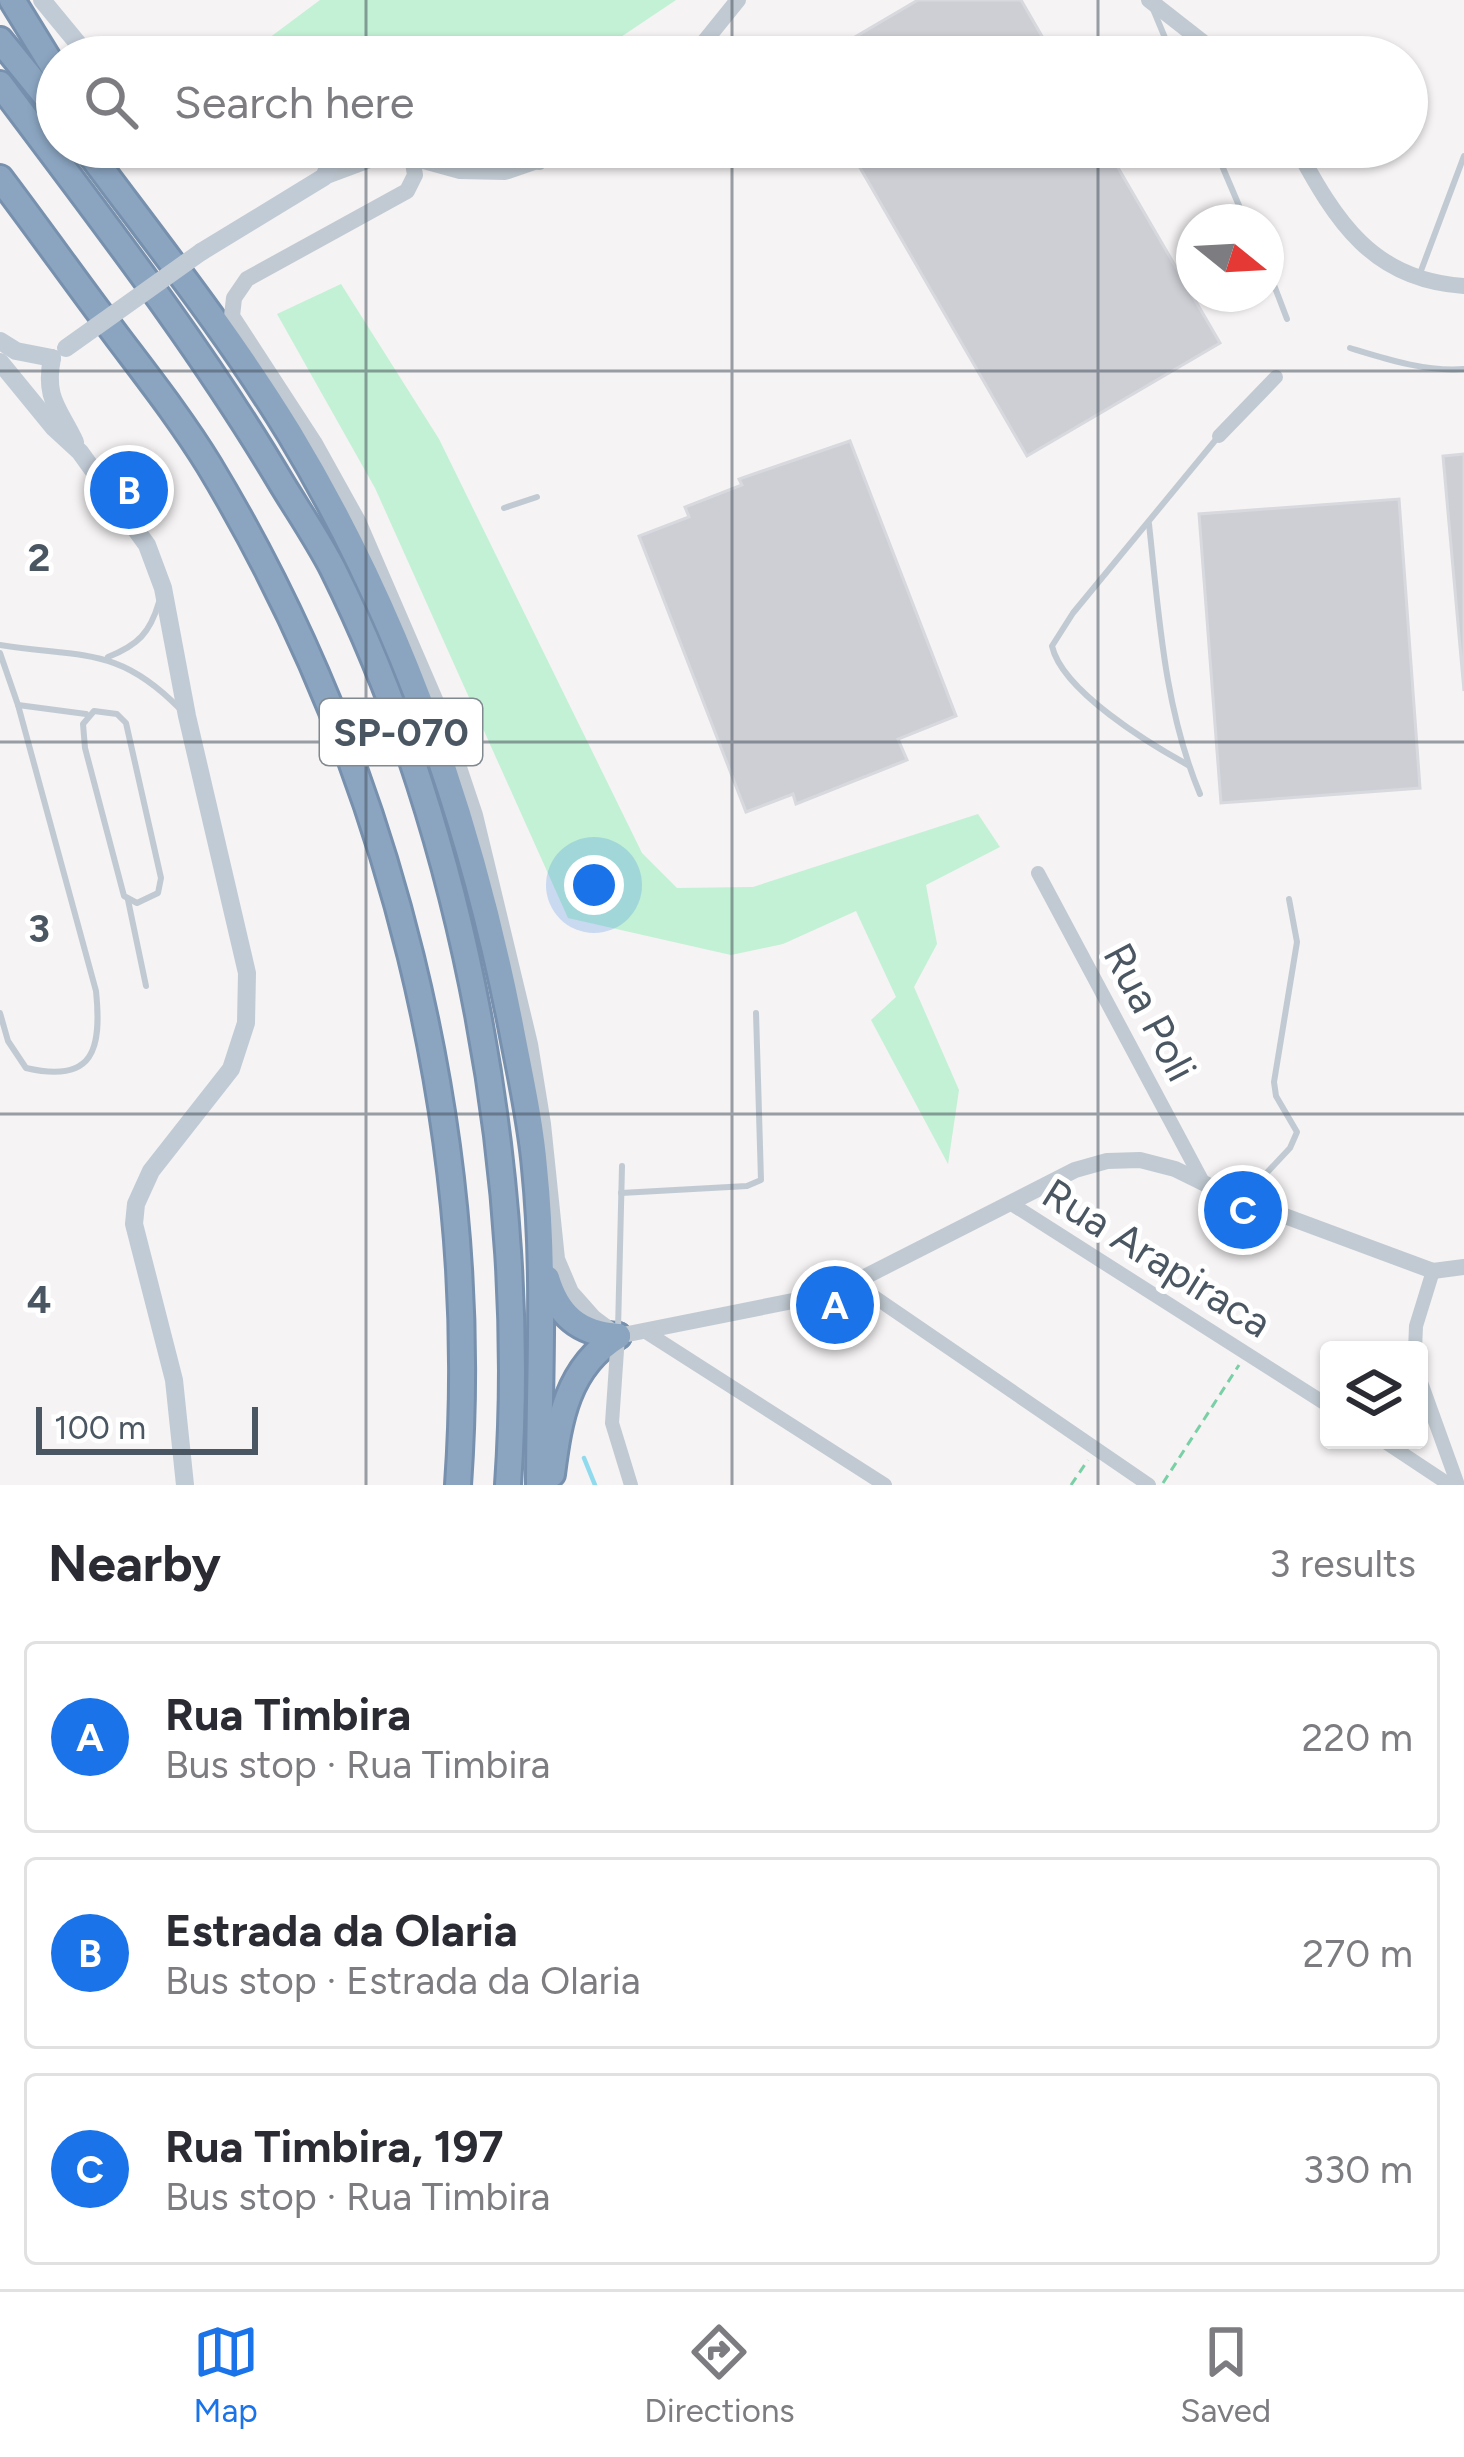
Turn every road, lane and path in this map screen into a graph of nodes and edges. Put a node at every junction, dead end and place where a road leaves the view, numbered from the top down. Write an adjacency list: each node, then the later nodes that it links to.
1 (12, 0): 9 (highway)
2 (42, 0): 5 (main road)
3 (738, 0): 6 (street)
4 (1149, 0): 7 (lane); 8 (street)
5 (72, 36)
6 (709, 36)
7 (1164, 36)
8 (1195, 36)
9 (36, 39)
10 (0, 40): 12 (highway)
11 (0, 84): 13 (highway, SP-070)
12 (36, 84)
13 (36, 133)
14 (1464, 156): 29 (lane)
15 (62, 168): 77 (highway, SP-070)
16 (101, 168): 28 (highway)
17 (116, 168): 28 (highway)
18 (328, 168): 25 (main road)
19 (348, 168): 25 (street)
20 (414, 168): 68 (street)
21 (463, 168): 22 (street)
22 (525, 168)
23 (1223, 168): 27 (lane)
24 (1309, 168): 29 (street)
25 (324, 177): 35 (main road, bridge)
26 (0, 178): 76 (highway, SP-070)
27 (1238, 204)
28 (162, 250): 63 (highway)
29 (1418, 279): 30 (street)
30 (1464, 286)
31 (1284, 311): 32 (lane)
32 (1287, 319)
33 (0, 341): 35 (main road)
34 (1350, 348): 37 (lane)
35 (59, 353): 40 (main road)
36 (0, 362): 40 (main road)
37 (1464, 368)
38 (1276, 377): 39 (street)
39 (1219, 436): 43 (lane)
40 (80, 452): 44 (main road)
41 (537, 496): 42 (lane)
42 (504, 508)
43 (1149, 524): 50 (lane); 50 (lane)
44 (163, 588): 46 (lane); 49 (main road)
45 (0, 649): 46 (lane); 47 (lane)
46 (108, 658): 49 (lane)
47 (18, 705): 48 (lane); 56 (lane)
48 (88, 714): 54 (lane); 54 (lane)
49 (187, 716): 75 (main road)
50 (1188, 765): 51 (lane)
51 (1200, 794)
52 (1038, 873): 59 (street, Rua Poli)
53 (1289, 899): 61 (lane)
54 (128, 900): 55 (lane)
55 (146, 986)
56 (0, 1013)
57 (756, 1013): 60 (lane)
58 (622, 1166): 60 (lane)
59 (1203, 1182): 61 (street); 62 (street)
60 (621, 1193): 68 (lane)
61 (1242, 1199): 65 (street)
62 (1010, 1203): 66 (street); 70 (street, Rua Arapiraca)
63 (541, 1258): 68 (highway); 78 (highway)
64 (1464, 1267): 65 (street)
65 (1433, 1271): 69 (street)
66 (854, 1283): 67 (street); 73 (street)
67 (646, 1332): 68 (street); 81 (street)
68 (618, 1336): 79 (highway); 80 (street)
69 (1415, 1341)
70 (1246, 1353): 71 (street, Rua Arapiraca); 84 (path)
71 (1320, 1400)
72 (1428, 1405): 85 (street)
73 (1096, 1449): 82 (path); 83 (street)
74 (1396, 1449): 85 (street)
75 (185, 1485)
76 (458, 1485)
77 (508, 1485)
78 (539, 1485)
79 (550, 1485)
80 (631, 1485)
81 (885, 1485)
82 (1071, 1485)
83 (1149, 1485)
84 (1162, 1485)
85 (1454, 1485)

